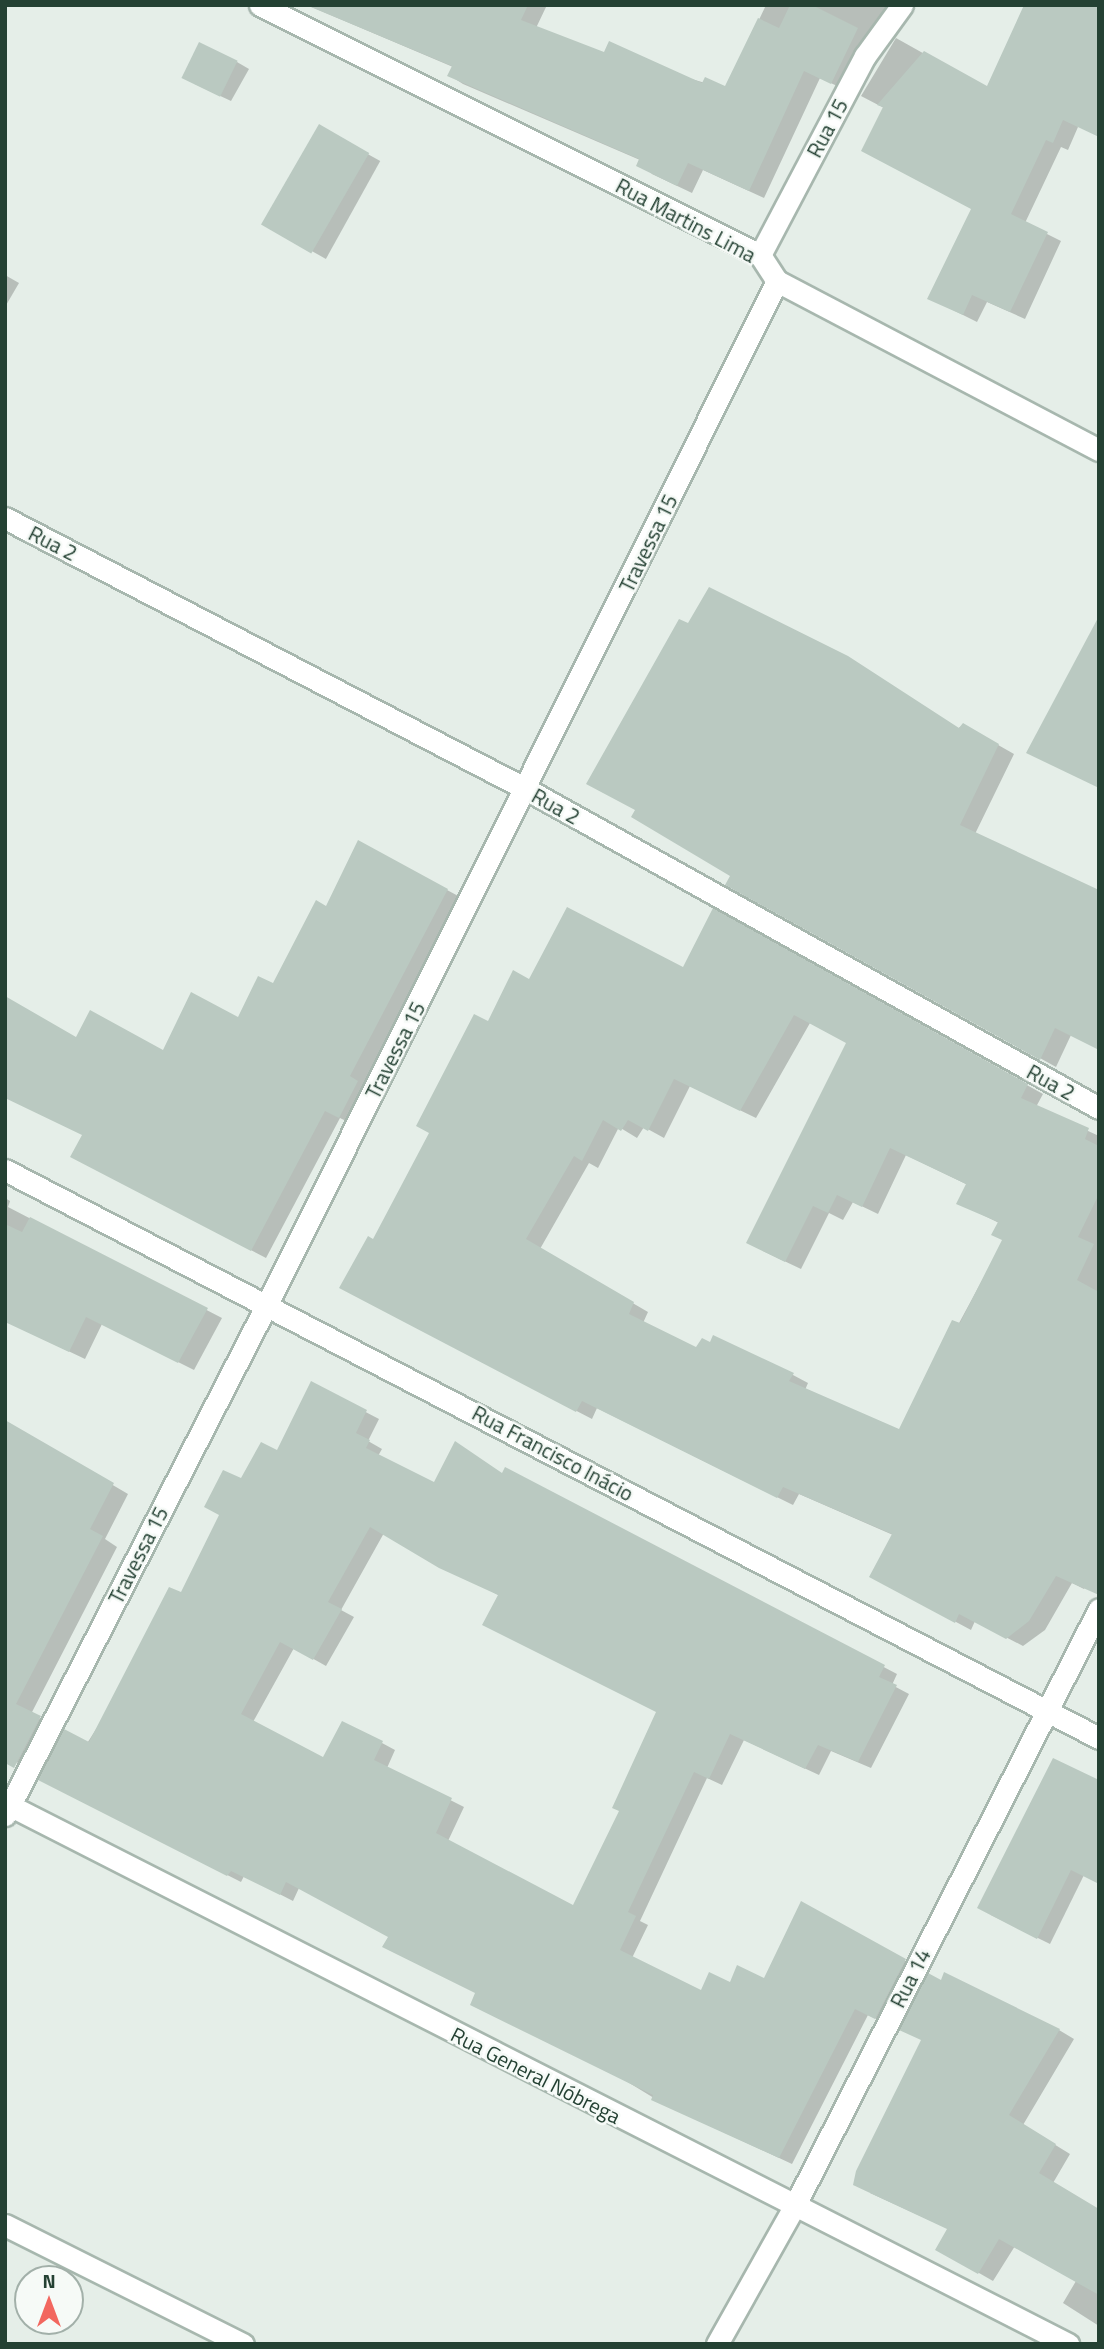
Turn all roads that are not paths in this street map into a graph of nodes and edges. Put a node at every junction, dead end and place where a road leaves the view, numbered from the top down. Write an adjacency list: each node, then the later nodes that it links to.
1 (260, 5): 3 (street, Rua Martins Lima)
2 (902, 5): 3 (street, Rua 15)
3 (760, 255): 4 (street, Rua Martins Lima)
4 (777, 282): 5 (street); 7 (street, Travessa 15)
5 (1099, 450)
6 (5, 518): 7 (street, Rua 2)
7 (526, 789): 8 (street, Rua 2); 10 (street, Travessa 15)
8 (1099, 1108)
9 (5, 1170): 10 (street, Rua Francisco Inácio)
10 (267, 1304): 12 (street, Rua Francisco Inácio); 14 (street, Travessa 15)
11 (1099, 1609): 12 (street, Rua 14)
12 (1045, 1709): 13 (street, Rua Francisco Inácio); 15 (street, Rua 14)
13 (1099, 1738)
14 (7, 1808): 15 (street, Rua General Nóbrega)
15 (794, 2207): 18 (street, Rua 14); 19 (street, Rua General Nóbrega)
16 (5, 2225): 17 (street)
17 (243, 2344)
18 (717, 2344)
19 (1069, 2344)

